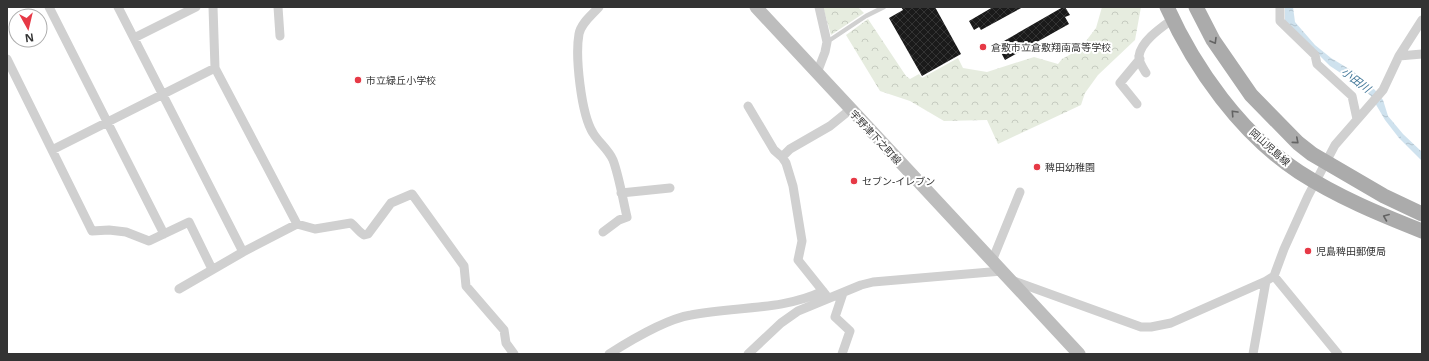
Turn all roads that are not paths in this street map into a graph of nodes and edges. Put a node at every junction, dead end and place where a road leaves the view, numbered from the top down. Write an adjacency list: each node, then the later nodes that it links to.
1 (49, 7): 29 (street)
2 (118, 7): 15 (street)
3 (196, 7): 15 (street)
4 (212, 7): 21 (street)
5 (278, 7): 14 (street)
6 (599, 7): 36 (street)
7 (756, 7): 23 (main road, 宇野津下之町線)
8 (819, 7): 16 (street)
9 (1196, 7): 32 (main road, one-way to 32)
10 (1280, 7): 28 (street)
11 (882, 8): 16 (lane)
12 (1170, 13): 20 (street); 33 (main road, 岡山児島線, one-way to 12)
13 (1422, 20): 18 (street)
14 (280, 36)
15 (134, 38): 24 (street)
16 (827, 42): 23 (street)
17 (1422, 54): 18 (street)
18 (1399, 56): 28 (street)
19 (7, 59): 30 (street)
20 (1140, 59): 22 (street); 25 (street)
21 (215, 68): 24 (street); 38 (street)
22 (1146, 72)
23 (817, 73): 27 (main road, 宇野津下之町線)
24 (163, 94): 29 (street); 42 (street)
25 (1136, 104)
26 (748, 106): 31 (street)
27 (851, 110): 31 (street); 43 (main road, 宇野津下之町線)
28 (1356, 119): 32 (street)
29 (108, 122): 30 (street); 41 (street)
30 (52, 150): 41 (street)
31 (782, 157): 49 (street)
32 (1326, 162): 33 (street); 37 (main road)
33 (1316, 182): 40 (main road, 岡山児島線, one-way to 33); 46 (street)
34 (670, 188): 36 (street)
35 (1020, 192): 43 (street)
36 (621, 193): 39 (street)
37 (1422, 214)
38 (297, 224): 42 (street); 52 (street)
39 (603, 232)
40 (1422, 232)
41 (164, 234): 44 (street)
42 (243, 252): 44 (street)
43 (992, 261): 45 (main road, 宇野津下之町線)
44 (212, 269): 48 (street)
45 (1006, 276): 47 (street); 50 (street); 56 (main road, 宇野津下之町線)
46 (1274, 276): 47 (street); 58 (street)
47 (1266, 282): 57 (street)
48 (179, 289)
49 (823, 290): 51 (street); 53 (street)
50 (843, 293): 51 (street); 55 (street)
51 (829, 298): 54 (street)
52 (514, 354)
53 (609, 354)
54 (748, 354)
55 (842, 354)
56 (1079, 354)
57 (1253, 354)
58 (1338, 354)

